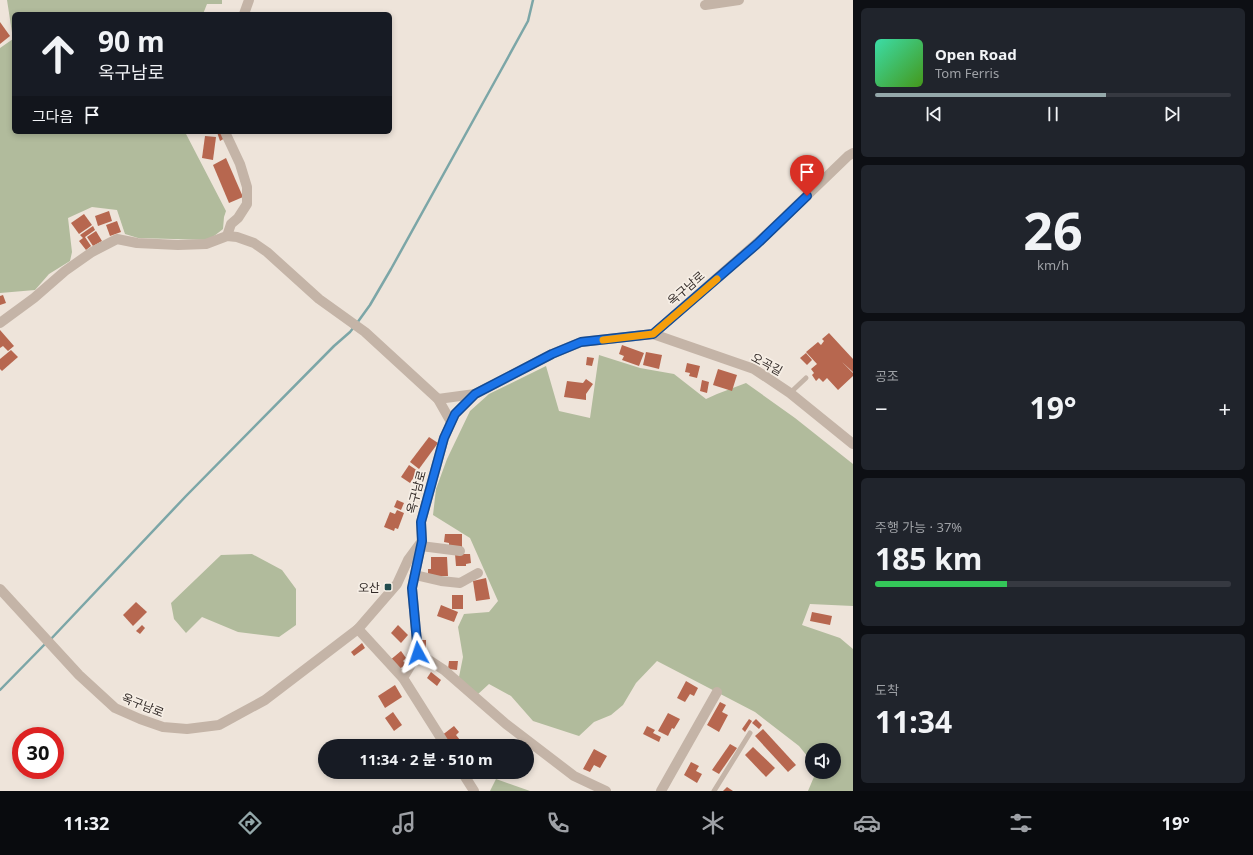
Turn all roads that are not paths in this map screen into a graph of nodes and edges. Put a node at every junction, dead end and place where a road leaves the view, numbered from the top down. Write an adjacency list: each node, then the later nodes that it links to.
1 (249, 0): 4 (street)
2 (739, 0): 3 (street)
3 (705, 4)
4 (245, 12)
5 (226, 134): 7 (street)
6 (853, 153): 11 (street, 옥구남로)
7 (238, 218): 8 (street); 9 (street)
8 (227, 236): 9 (street); 10 (street)
9 (254, 243): 15 (street)
10 (0, 323)
11 (653, 334): 13 (street, 오곡길); 14 (street, 옥구남로)
12 (806, 378): 13 (lane)
13 (790, 393): 17 (street, 오곡길)
14 (475, 394): 15 (street); 16 (street, 옥구남로)
15 (438, 399): 16 (street)
16 (451, 422): 18 (street, 옥구남로)
17 (853, 444)
18 (421, 543): 19 (street); 21 (street); 23 (street, 옥구남로)
19 (460, 551)
20 (478, 573): 21 (street)
21 (415, 575): 24 (street)
22 (0, 589): 23 (street, 옥구남로)
23 (358, 629): 25 (street)
24 (418, 653): 25 (street); 31 (street)
25 (403, 678): 28 (street)
26 (717, 692): 32 (street)
27 (750, 733): 33 (lane)
28 (442, 739)
29 (466, 779): 30 (street)
30 (474, 791)
31 (606, 791)
32 (661, 791)
33 (714, 791)

